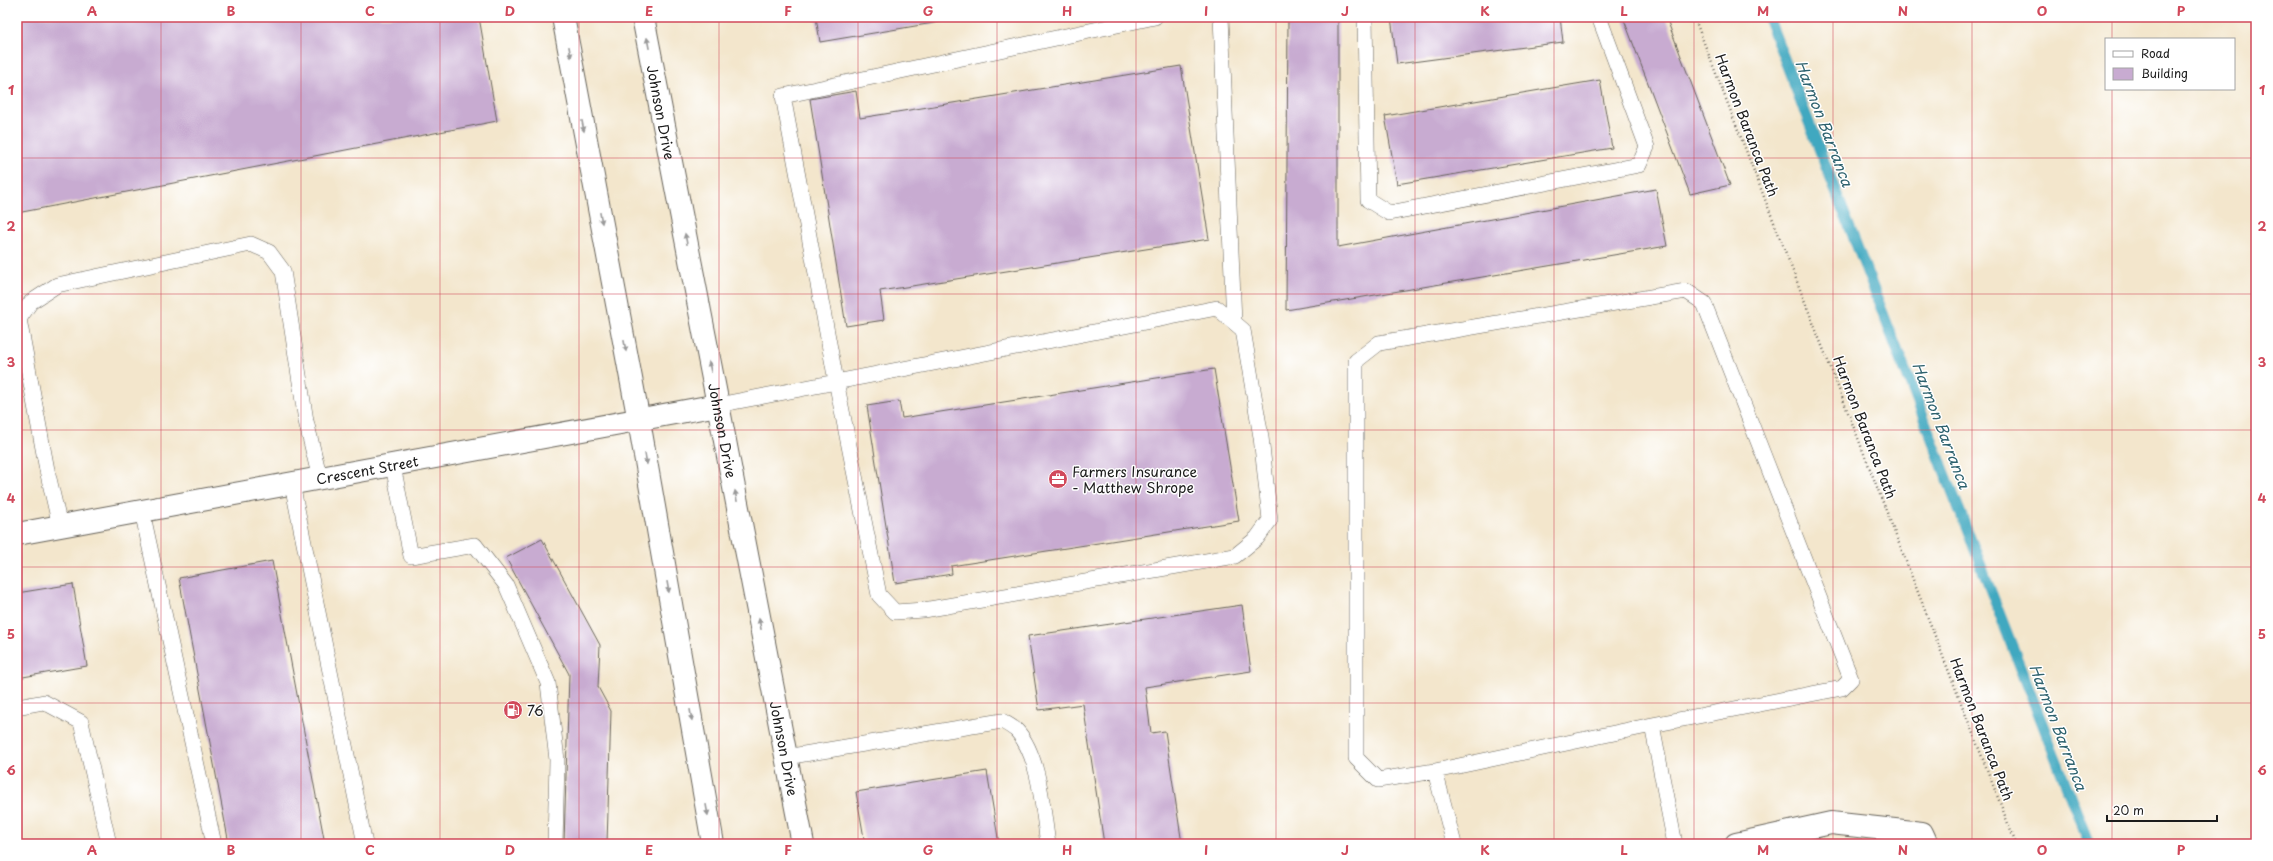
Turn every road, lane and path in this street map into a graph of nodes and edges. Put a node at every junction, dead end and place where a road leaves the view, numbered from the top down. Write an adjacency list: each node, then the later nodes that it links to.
1 (563, 17): 11 (main road, one-way to 11)
2 (643, 17): 10 (main road, Johnson Drive, one-way to 2)
3 (1155, 17): 9 (lane)
4 (1221, 17): 8 (lane)
5 (1365, 17): 6 (lane)
6 (1599, 17)
7 (1694, 17): 33 (path, Harmon Baranca Path)
8 (1234, 322): 9 (lane); 9 (lane)
9 (836, 381): 10 (lane)
10 (718, 405): 11 (main road, Crescent Street); 20 (main road, Johnson Drive, one-way to 10)
11 (639, 421): 12 (main road, Crescent Street); 27 (main road, one-way to 27)
12 (393, 466): 13 (main road, Crescent Street); 26 (lane)
13 (320, 479): 14 (main road, Crescent Street); 16 (lane)
14 (292, 484): 15 (main road, Crescent Street); 25 (lane)
15 (142, 511): 16 (main road, Crescent Street); 24 (lane)
16 (60, 526): 17 (main road, Crescent Street)
17 (17, 534)
18 (17, 707): 23 (lane)
19 (1652, 725): 21 (lane); 21 (lane); 31 (lane)
20 (786, 756): 28 (main road, Johnson Drive); 29 (lane)
21 (1435, 770): 30 (lane)
22 (1925, 838): 32 (main road)
23 (109, 844)
24 (214, 844)
25 (365, 844)
26 (555, 844)
27 (713, 844)
28 (803, 844)
29 (1048, 844)
30 (1454, 844)
31 (1675, 844)
32 (1736, 844)
33 (2016, 844)

